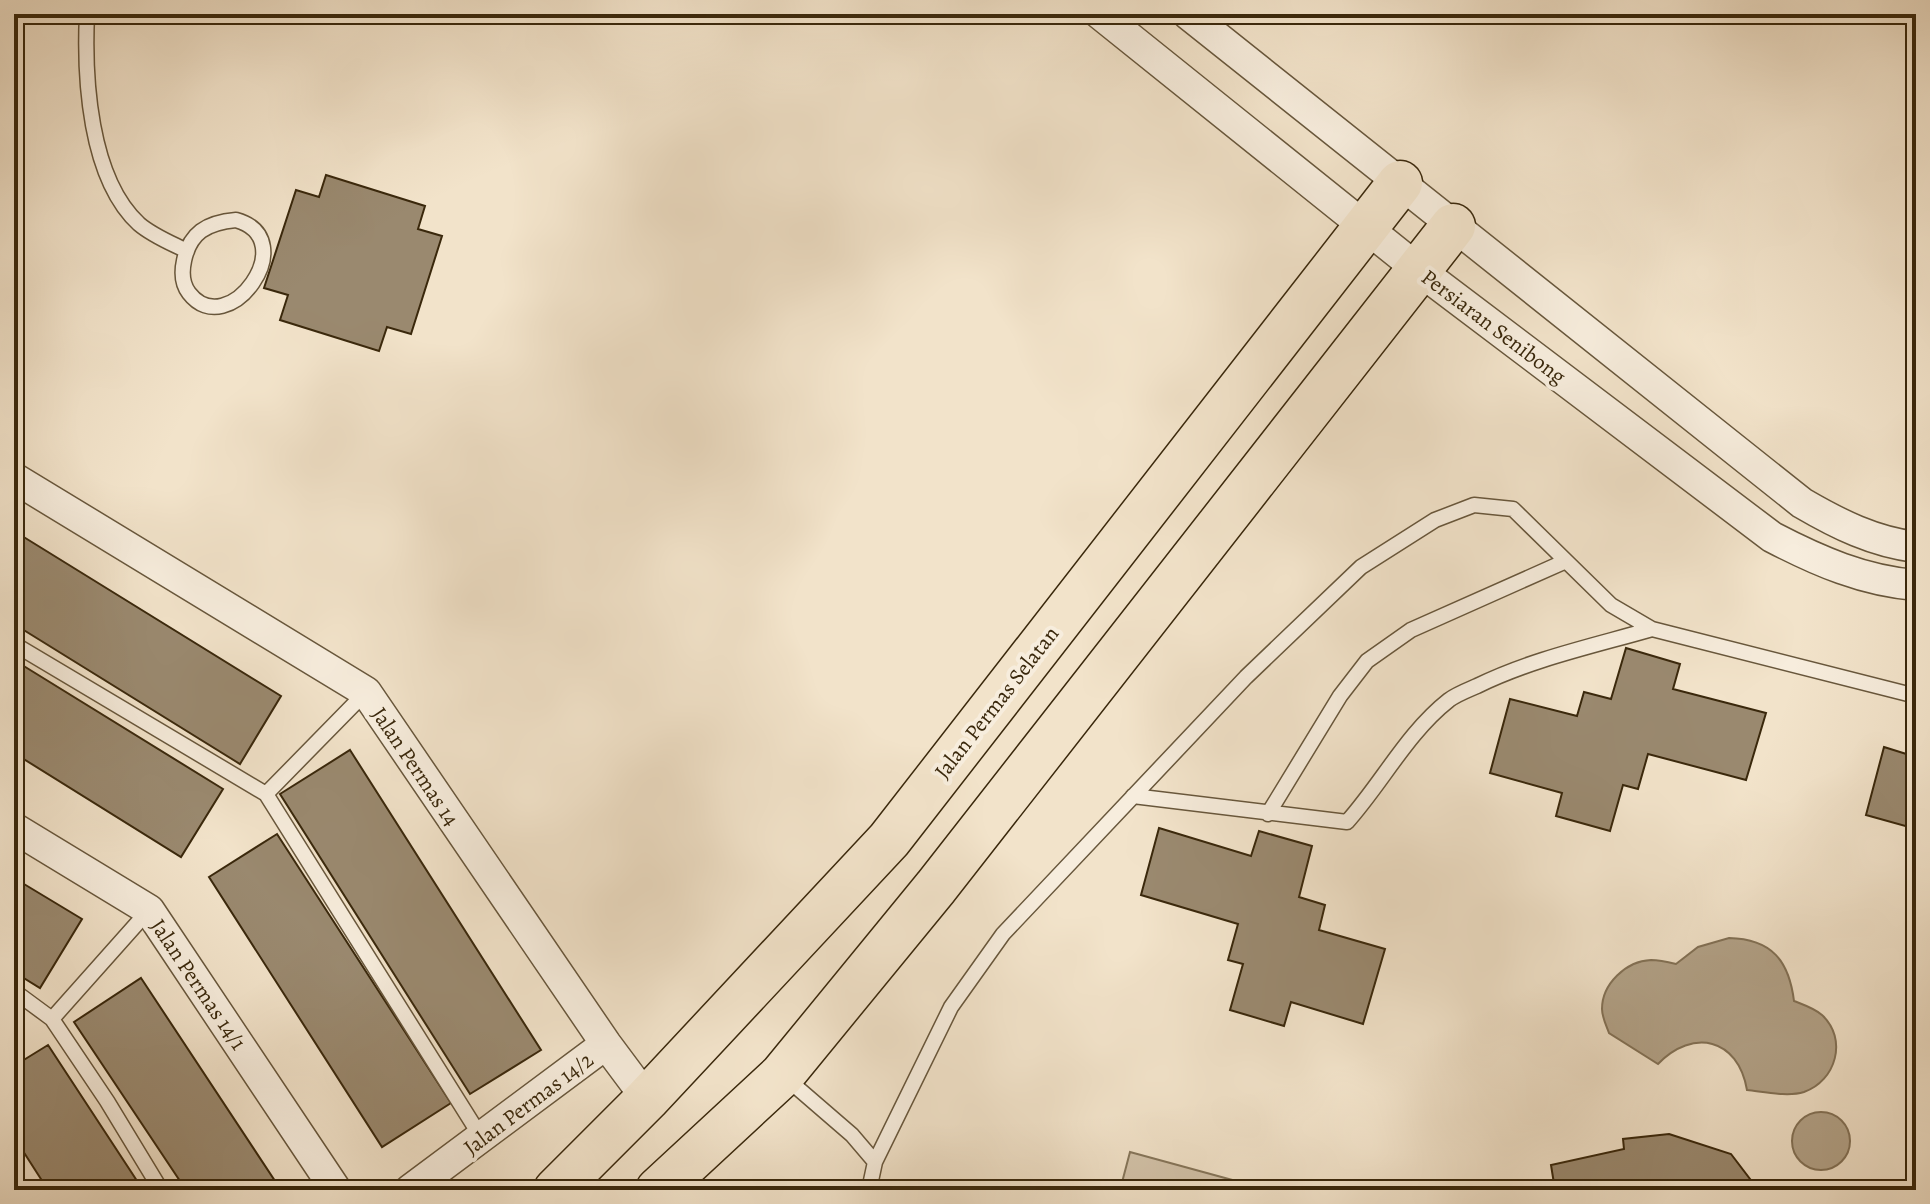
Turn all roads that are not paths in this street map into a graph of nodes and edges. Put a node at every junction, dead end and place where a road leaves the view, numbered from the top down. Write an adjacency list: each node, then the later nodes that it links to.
1 (87, 14): 7 (lane)
2 (1100, 14): 5 (street, Persiaran Senibong)
3 (1188, 14): 4 (street)
4 (1400, 183): 5 (main road, Jalan Permas Selatan); 6 (street)
5 (1366, 226): 8 (street, Persiaran Senibong); 21 (main road, Jalan Permas Selatan)
6 (1453, 226): 8 (main road); 10 (street)
7 (187, 251): 7 (lane)
8 (1419, 270): 12 (street, Persiaran Senibong); 22 (main road)
9 (14, 478): 15 (street, Jalan Permas 14)
10 (1916, 547)
11 (1566, 561): 13 (lane); 18 (lane); 19 (lane)
12 (1916, 585)
13 (1652, 629): 16 (lane); 19 (lane)
14 (14, 644): 17 (lane)
15 (366, 692): 17 (lane); 26 (street, Jalan Permas 14)
16 (1916, 696)
17 (266, 794): 29 (lane)
18 (1133, 796): 19 (lane); 30 (lane)
19 (1268, 814)
20 (14, 828): 23 (street, Jalan Permas 14/1)
21 (889, 840): 22 (main road); 28 (main road, Jalan Permas Selatan)
22 (936, 887): 27 (main road)
23 (149, 910): 25 (lane); 32 (street, Jalan Permas 14/1)
24 (14, 991): 25 (lane)
25 (52, 1019): 31 (lane)
26 (606, 1044): 28 (street, Jalan Permas 14); 29 (street, Jalan Permas 14/2)
27 (782, 1075): 30 (lane); 35 (main road)
28 (647, 1099): 34 (main road, Jalan Permas Selatan)
29 (481, 1137): 33 (street, Jalan Permas 14/2)
30 (875, 1162): 36 (lane)
31 (161, 1190)
32 (336, 1190)
33 (410, 1190)
34 (556, 1190)
35 (658, 1190)
36 (869, 1190)

